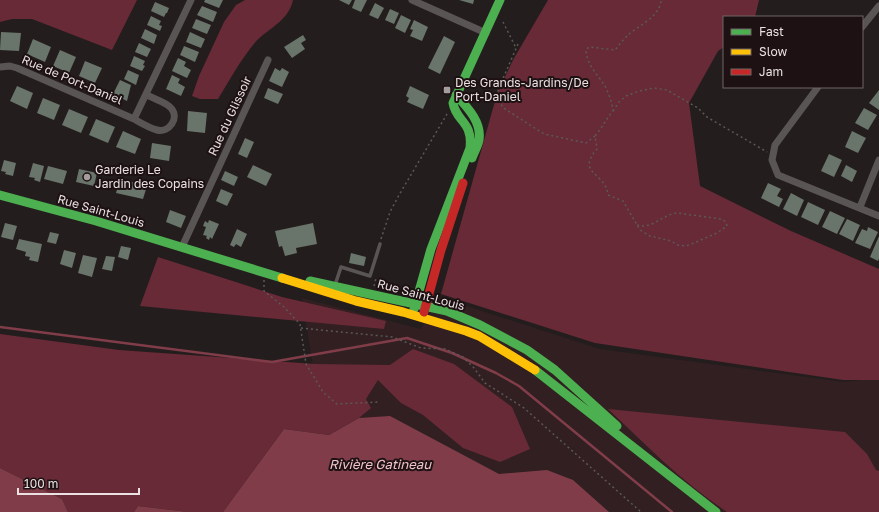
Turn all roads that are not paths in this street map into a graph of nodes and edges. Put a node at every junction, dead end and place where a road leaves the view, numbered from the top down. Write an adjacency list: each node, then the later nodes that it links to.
1 (190, 0): 11 (street)
2 (412, 0): 6 (street)
3 (500, 0): 6 (main road)
4 (879, 6): 5 (street)
5 (863, 26)
6 (486, 33): 10 (main road)
7 (268, 60): 18 (street, Rue du Glissoir)
8 (0, 67): 12 (street, Rue de Port-Daniel)
9 (817, 88): 15 (street)
10 (456, 94): 21 (main road); 22 (main road)
11 (147, 95): 12 (street); 12 (street, Rue de Port-Daniel)
12 (134, 120)
13 (879, 160): 15 (street)
14 (0, 195): 18 (main road, Rue Saint-Louis)
15 (860, 208): 16 (street)
16 (879, 216)
17 (380, 244): 20 (lane)
18 (182, 247): 19 (main road, Rue Saint-Louis)
19 (264, 272): 20 (main road, Rue Saint-Louis); 23 (main road, Rue Saint-Louis)
20 (335, 286): 21 (main road, Rue Saint-Louis)
21 (416, 304): 22 (main road, Rue Saint-Louis); 23 (main road)
22 (425, 306): 24 (main road); 25 (main road, Rue Saint-Louis)
23 (412, 315): 24 (main road, Rue Saint-Louis)
24 (422, 318): 25 (main road, Rue Saint-Louis)
25 (665, 471): 26 (main road, Rue Saint-Louis)
26 (716, 512)

